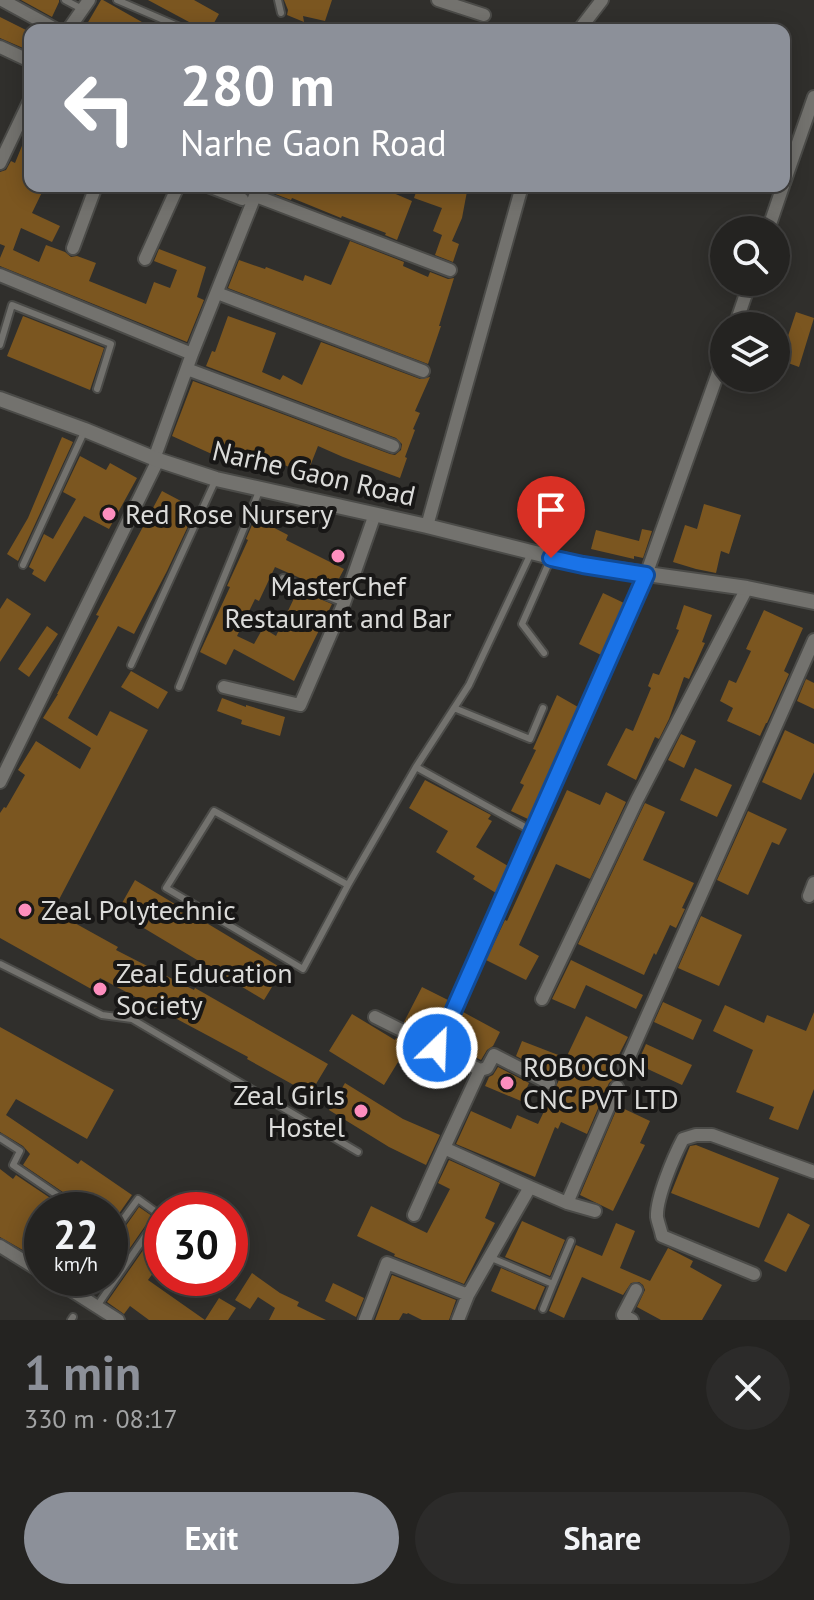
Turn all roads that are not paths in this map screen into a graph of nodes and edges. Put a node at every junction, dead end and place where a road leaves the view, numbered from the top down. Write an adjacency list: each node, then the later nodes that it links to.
1 (2, 0): 10 (street)
2 (65, 0): 7 (lane)
3 (117, 0): 12 (lane)
4 (278, 0): 8 (lane)
5 (438, 0): 9 (street)
6 (602, 0): 13 (street)
7 (85, 5): 11 (street)
8 (281, 13)
9 (484, 15)
10 (46, 24)
11 (72, 24)
12 (173, 24)
13 (584, 24)
14 (0, 47): 15 (street)
15 (24, 58)
16 (814, 97): 19 (street)
17 (24, 121): 18 (street)
18 (0, 163)
19 (790, 167)
20 (94, 192): 29 (street)
21 (175, 192): 30 (street)
22 (224, 192): 27 (street)
23 (258, 192): 33 (street)
24 (260, 192): 31 (street)
25 (520, 192): 47 (street)
26 (782, 192): 28 (street)
27 (242, 199)
28 (773, 216)
29 (73, 248)
30 (145, 259)
31 (450, 270)
32 (0, 275): 35 (street)
33 (217, 293): 35 (street); 37 (street)
34 (0, 345): 38 (lane)
35 (192, 354): 36 (street)
36 (187, 369): 42 (street); 43 (street)
37 (423, 371)
38 (97, 389)
39 (711, 392): 51 (street)
40 (0, 399): 41 (street, Narhe Gaon Road)
41 (85, 430): 43 (street, Narhe Gaon Road); 50 (lane)
42 (393, 446)
43 (156, 459): 44 (street, Narhe Gaon Road); 63 (street)
44 (216, 479): 45 (street, Narhe Gaon Road); 58 (lane)
45 (260, 489): 46 (street, Narhe Gaon Road); 59 (lane)
46 (375, 514): 47 (street, Narhe Gaon Road); 55 (street)
47 (427, 526): 48 (street, Narhe Gaon Road)
48 (531, 553): 49 (street, Narhe Gaon Road); 61 (lane)
49 (551, 558): 51 (street, Narhe Gaon Road); 57 (lane)
50 (23, 565)
51 (646, 575): 53 (street, Narhe Gaon Road); 66 (street)
52 (283, 578): 55 (lane)
53 (747, 588): 54 (street, Narhe Gaon Road); 71 (street)
54 (814, 602)
55 (344, 603): 60 (street)
56 (814, 640): 74 (street)
57 (544, 653)
58 (131, 665)
59 (179, 687)
60 (224, 687)
61 (454, 708): 62 (lane); 64 (lane)
62 (543, 708)
63 (6, 754): 65 (street)
64 (416, 767): 66 (lane); 68 (lane)
65 (0, 782)
66 (534, 831): 73 (street)
67 (814, 883): 69 (street)
68 (348, 885): 68 (lane)
69 (809, 896)
70 (0, 964): 80 (lane)
71 (542, 999)
72 (375, 1017): 73 (street)
73 (437, 1048): 75 (street)
74 (625, 1066)
75 (480, 1070): 76 (street); 79 (street)
76 (549, 1083)
77 (617, 1087): 84 (street)
78 (0, 1138): 83 (lane)
79 (444, 1148): 82 (street); 87 (street)
80 (358, 1152)
81 (814, 1172): 93 (street)
82 (530, 1187): 84 (street); 90 (street)
83 (53, 1192)
84 (567, 1203): 85 (street)
85 (595, 1211)
86 (128, 1213): 92 (lane)
87 (414, 1215)
88 (571, 1241): 94 (lane)
89 (0, 1246): 91 (street)
90 (489, 1257): 94 (lane); 96 (street)
91 (24, 1261)
92 (128, 1261)
93 (754, 1274)
94 (553, 1284): 100 (lane)
95 (636, 1290): 104 (street)
96 (468, 1295): 102 (street); 103 (street)
97 (81, 1296): 99 (street)
98 (104, 1296): 99 (lane)
99 (97, 1306): 101 (street)
100 (543, 1309)
101 (118, 1320)
102 (365, 1320)
103 (458, 1320)
104 (632, 1320)

